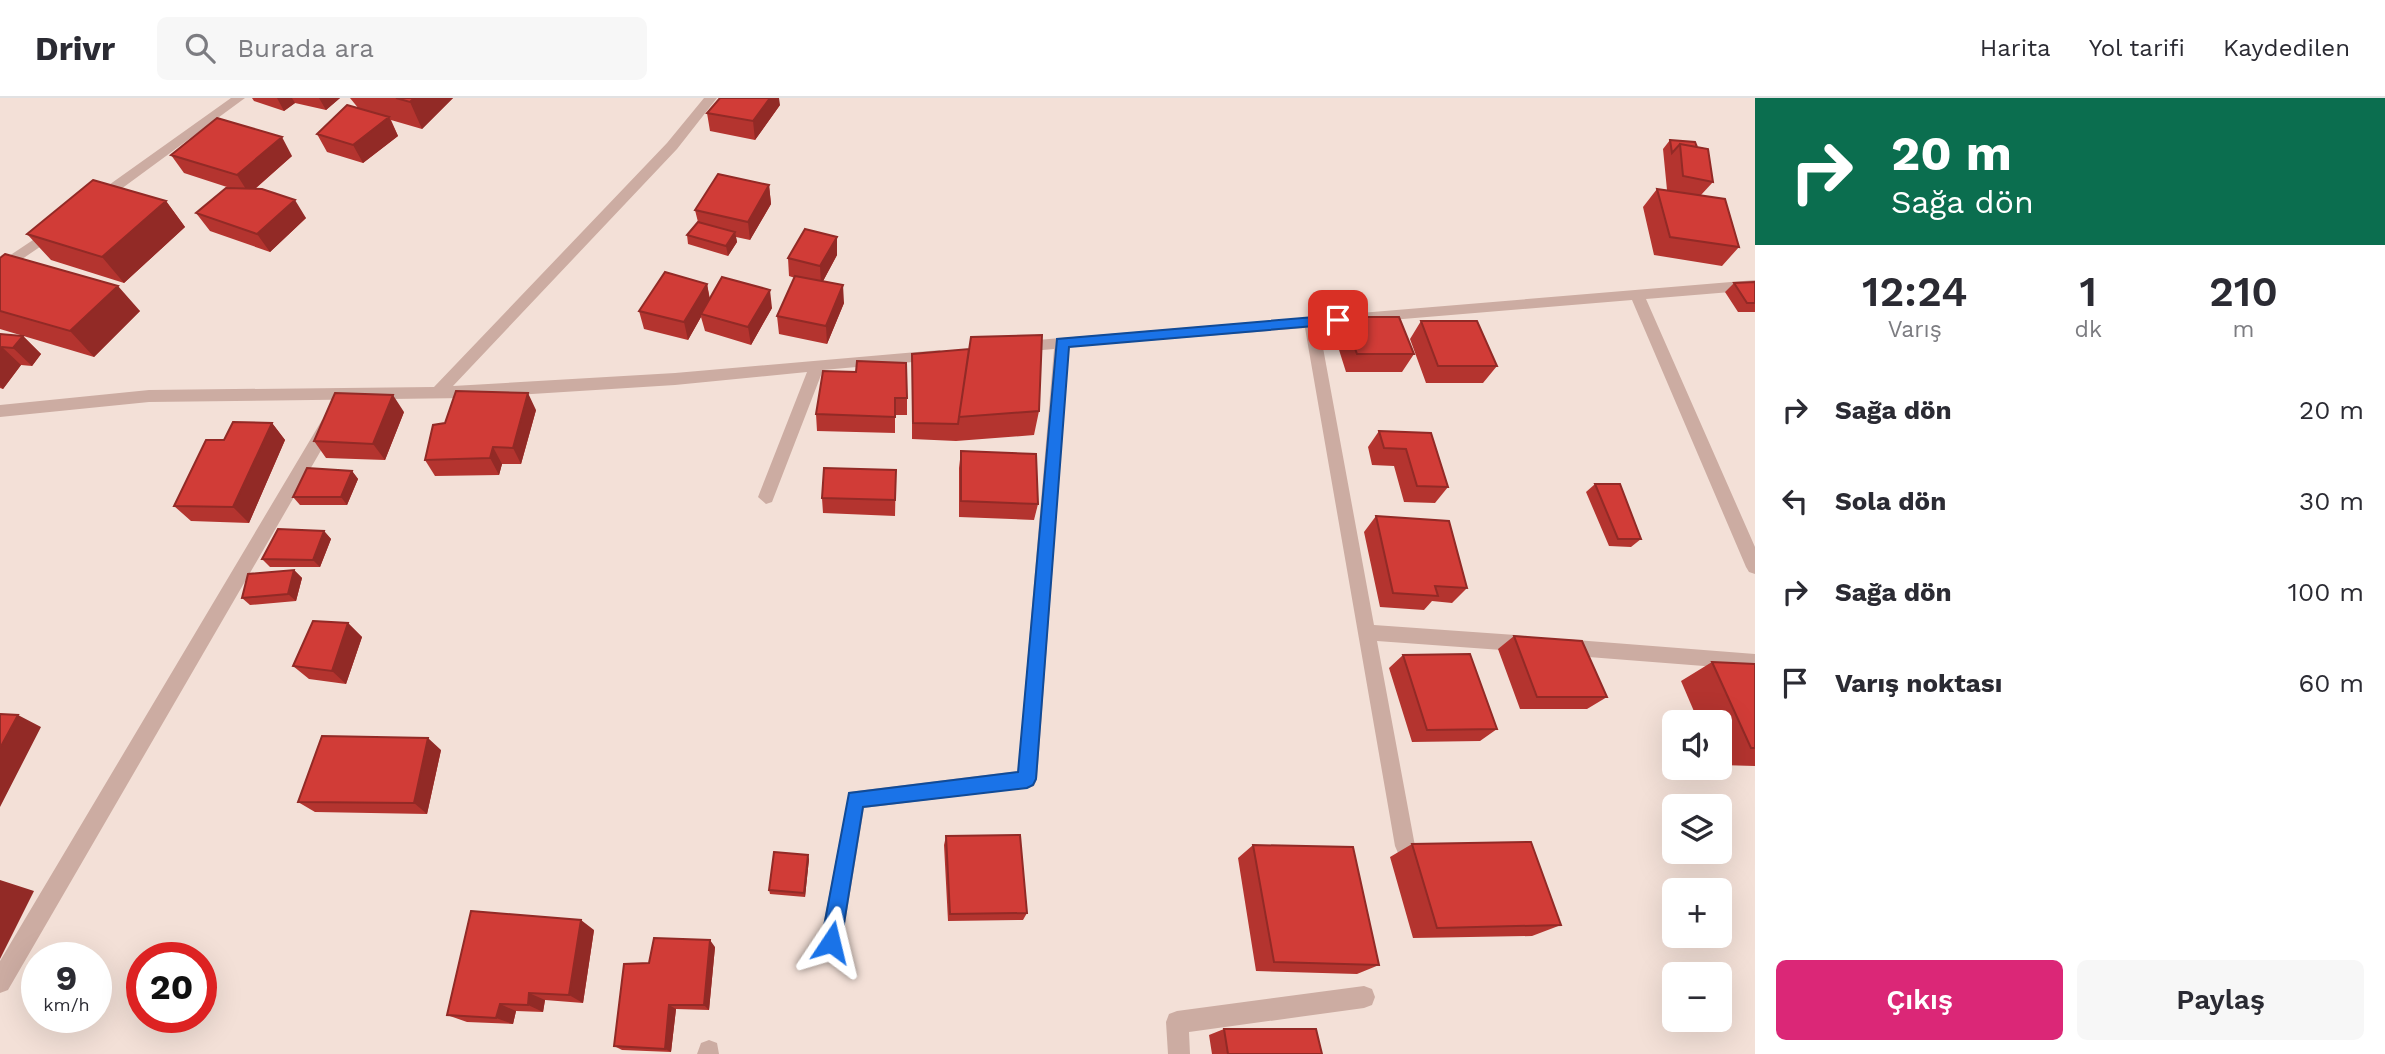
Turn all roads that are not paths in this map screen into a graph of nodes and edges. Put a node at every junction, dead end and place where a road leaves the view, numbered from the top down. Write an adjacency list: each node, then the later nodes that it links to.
1 (239, 98): 3 (street)
2 (711, 98): 13 (street)
3 (88, 207)
4 (66, 223): 5 (street)
5 (0, 269)
6 (1755, 285): 7 (street)
7 (1637, 295): 8 (street); 17 (street)
8 (1311, 322): 9 (street); 18 (street)
9 (1062, 342): 10 (street); 21 (street)
10 (1003, 347)
11 (950, 352): 12 (street)
12 (817, 365): 13 (street); 16 (street)
13 (438, 392): 14 (street)
14 (346, 393): 15 (street); 22 (street)
15 (0, 411)
16 (766, 497)
17 (1755, 567)
18 (1366, 632): 19 (street); 20 (street)
19 (1755, 662)
20 (1405, 846)
21 (831, 942)
22 (0, 982)
23 (1364, 998): 24 (street)
24 (1180, 1054)

